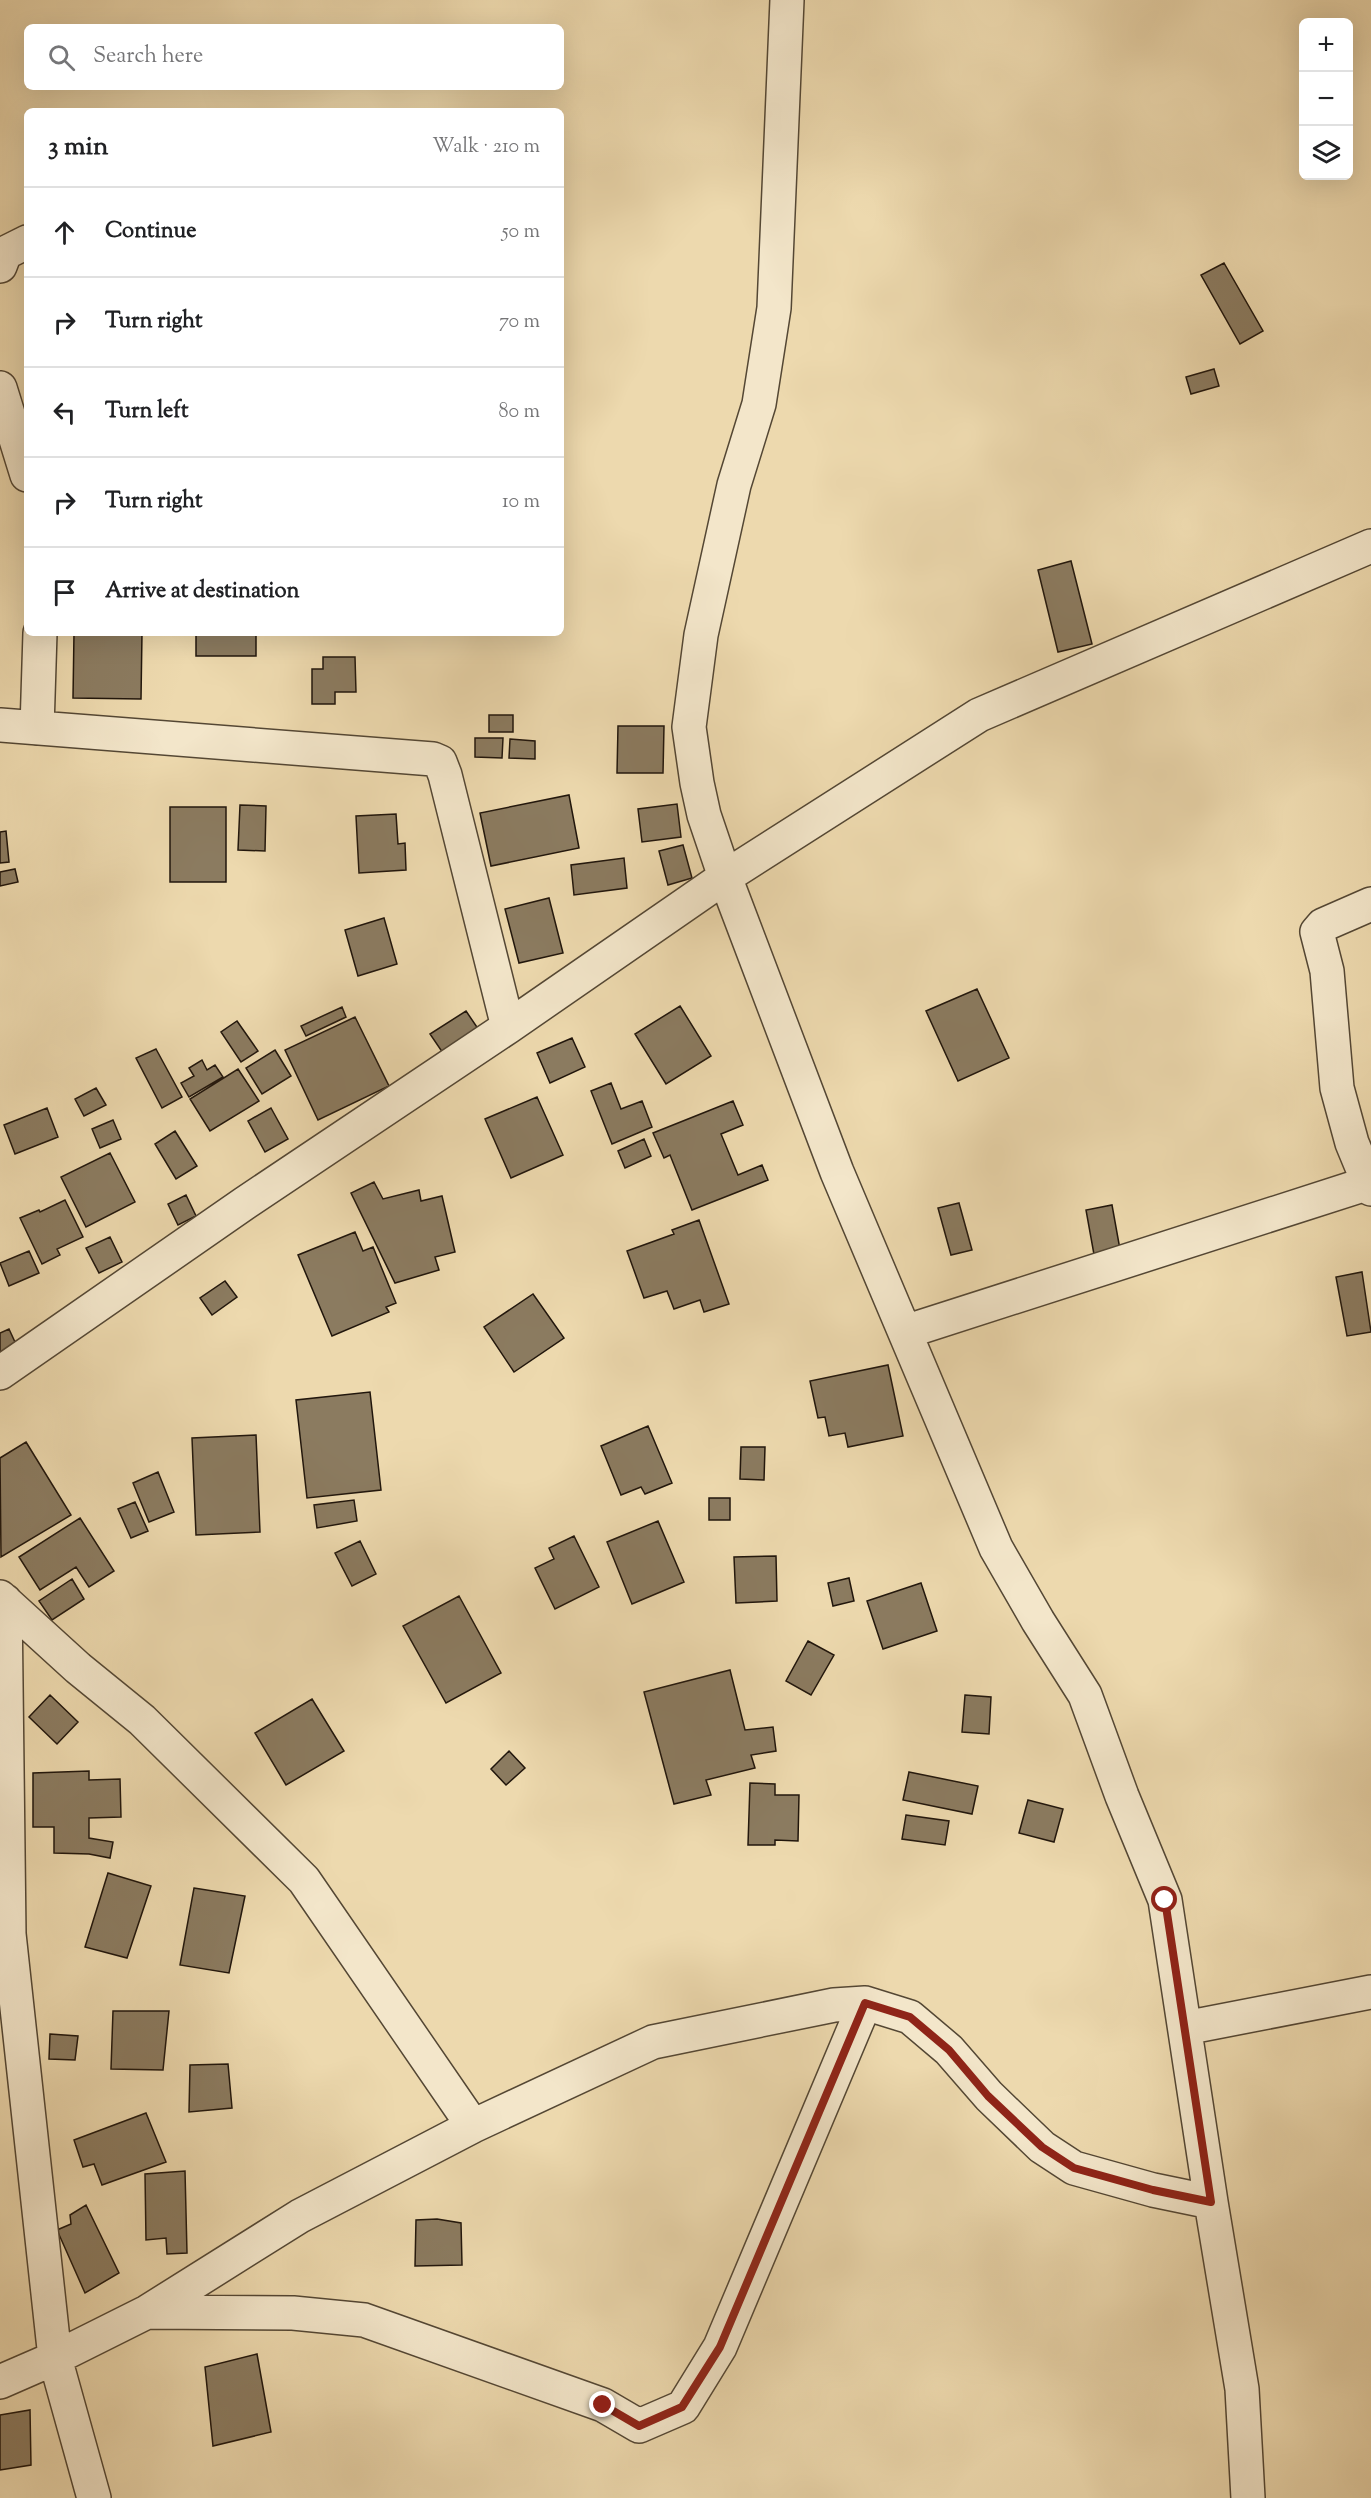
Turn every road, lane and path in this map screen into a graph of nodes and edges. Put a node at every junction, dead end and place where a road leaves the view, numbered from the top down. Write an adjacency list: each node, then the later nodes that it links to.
1 (787, 0): 10 (street)
2 (24, 244): 3 (street)
3 (0, 266)
4 (0, 388): 5 (street)
5 (24, 465)
6 (1371, 546): 10 (street)
7 (40, 636): 9 (street)
8 (0, 725): 9 (street)
9 (37, 728): 12 (street)
10 (725, 877): 12 (street); 14 (street)
11 (1371, 904): 13 (street)
12 (508, 1027): 15 (street)
13 (1370, 1186): 14 (street)
14 (905, 1332): 19 (street)
15 (0, 1373)
16 (2, 1599): 20 (street); 23 (street)
17 (1371, 1992): 19 (street)
18 (865, 2003): 20 (street); 21 (street); 22 (street)
19 (1185, 2028): 21 (street)
20 (473, 2126): 22 (street)
21 (1211, 2202): 26 (street)
22 (147, 2312): 23 (street)
23 (56, 2358): 24 (street); 25 (street)
24 (0, 2382)
25 (94, 2498)
26 (1248, 2498)

